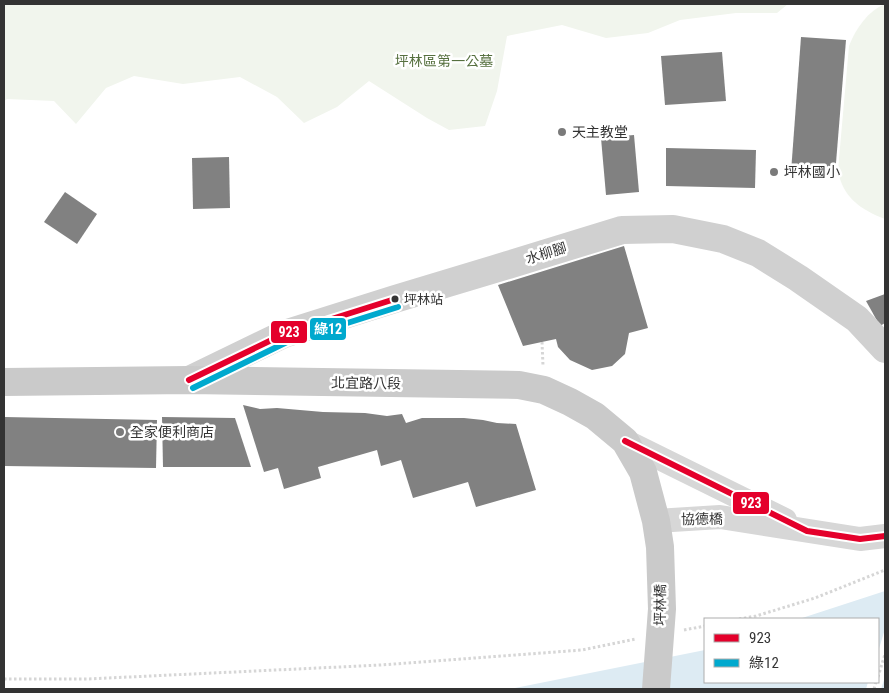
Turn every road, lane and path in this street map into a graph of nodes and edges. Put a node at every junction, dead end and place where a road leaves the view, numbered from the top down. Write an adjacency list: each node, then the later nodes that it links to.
1 (885, 349): 2 (main road, 水柳腳)
2 (189, 380): 3 (main road, 北宜路八段); 4 (main road, 北宜路八段)
3 (4, 382)
4 (625, 441): 5 (main road, 北宜路八段); 6 (street, 協德橋)
5 (656, 521): 6 (street, 協德橋); 16 (main road, 坪林橋)
6 (807, 531): 7 (street, 協德橋)
7 (885, 536)
8 (885, 570): 9 (path)
9 (745, 618)
10 (704, 626): 11 (path)
11 (677, 631)
12 (639, 639): 15 (path)
13 (885, 654): 14 (path)
14 (879, 674)
15 (4, 679)
16 (656, 689)

